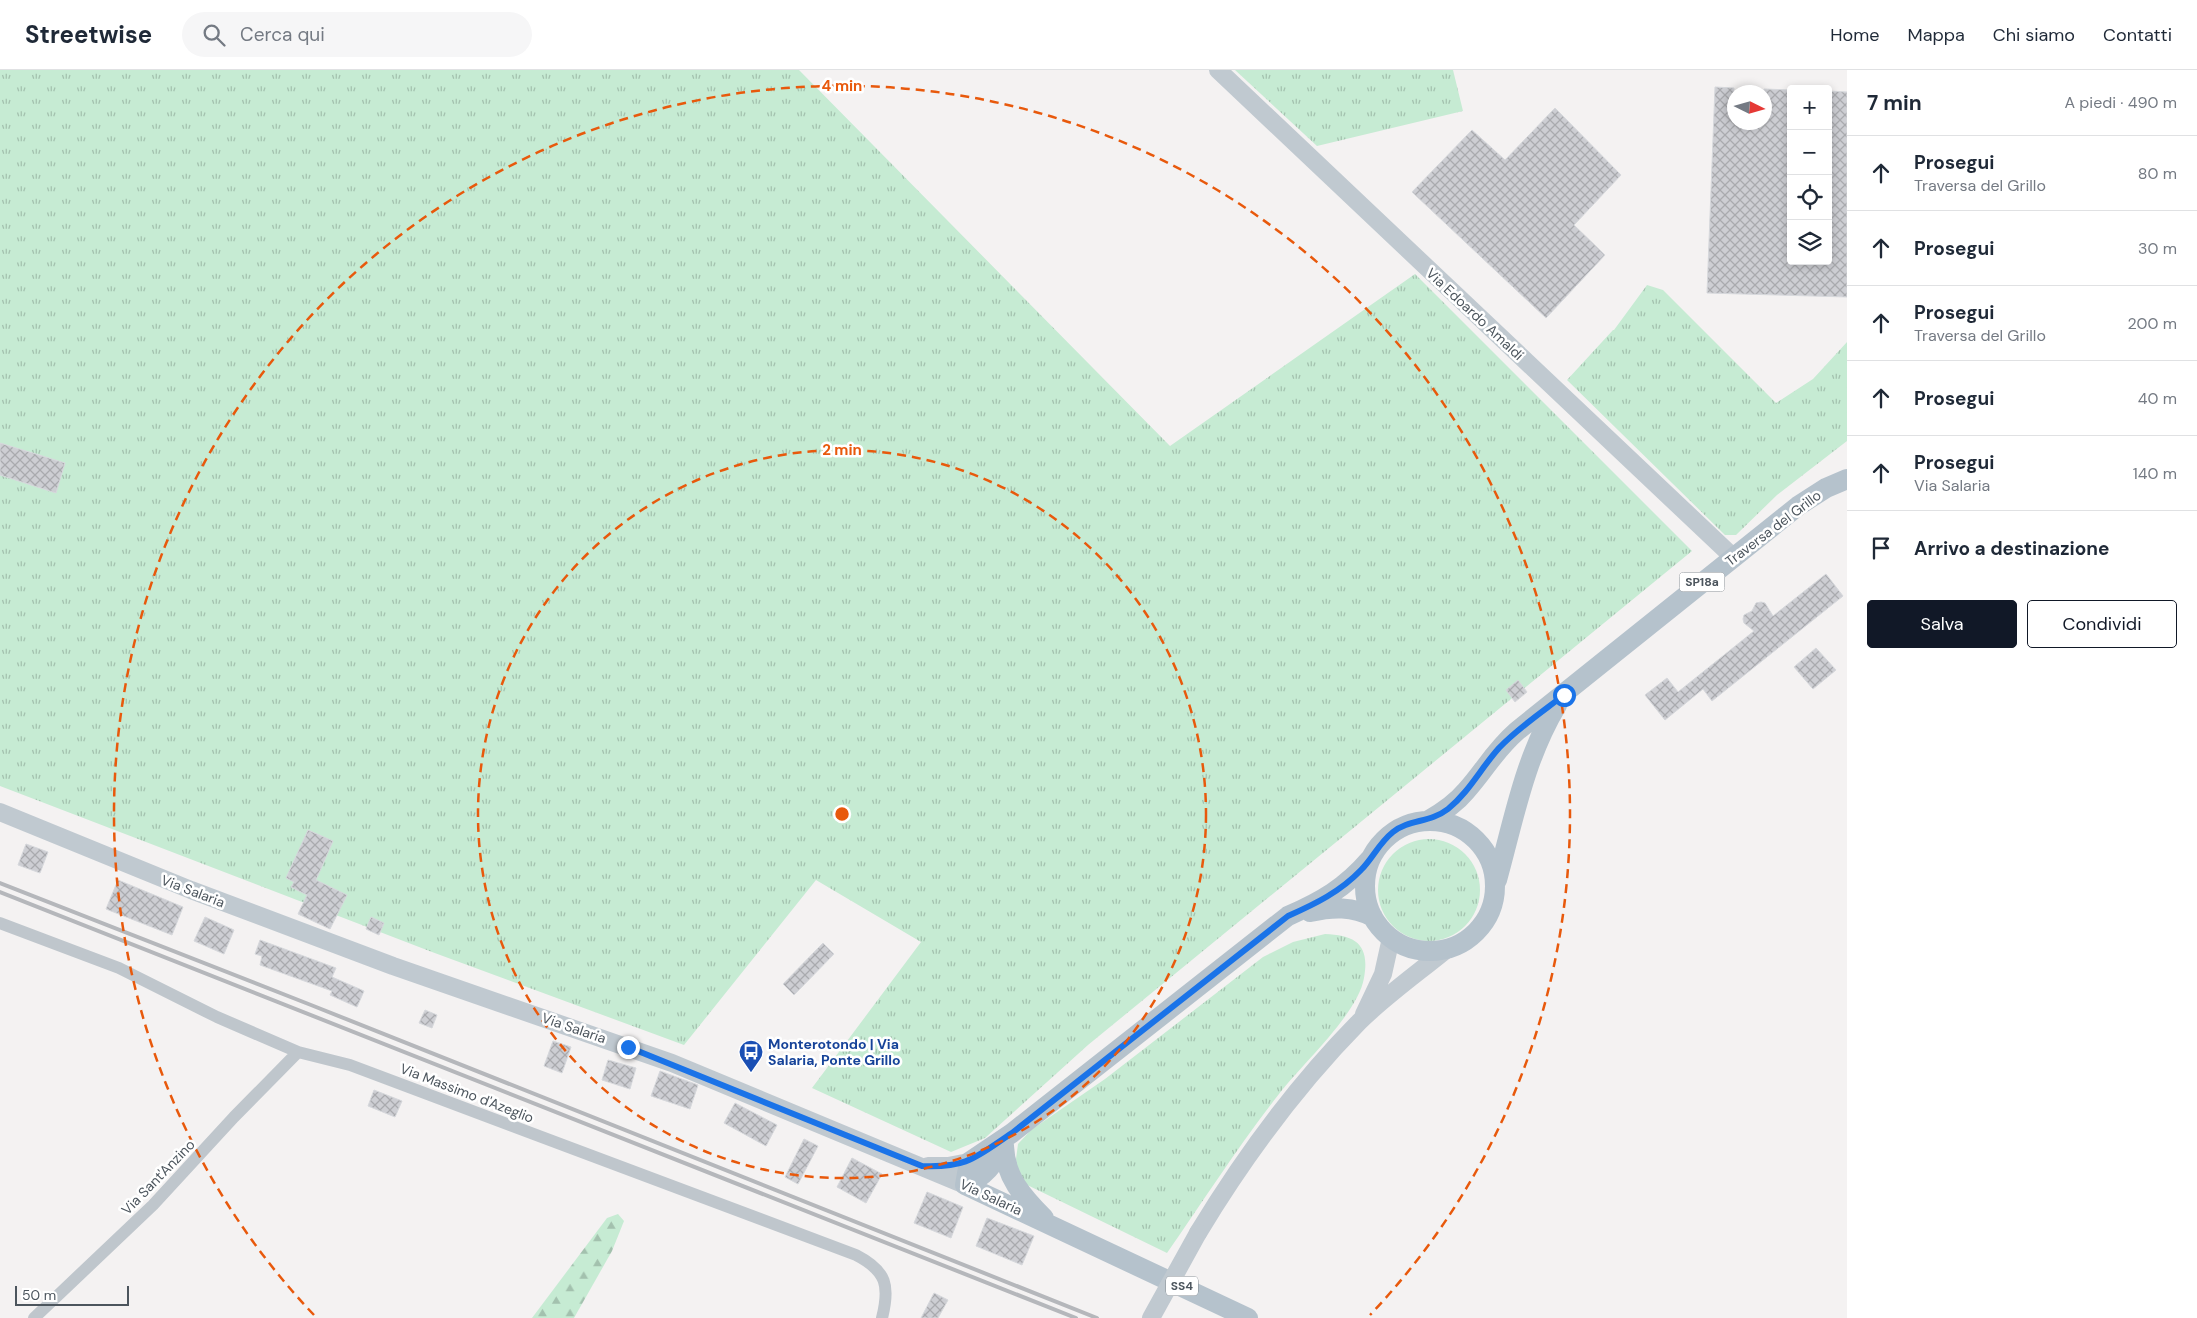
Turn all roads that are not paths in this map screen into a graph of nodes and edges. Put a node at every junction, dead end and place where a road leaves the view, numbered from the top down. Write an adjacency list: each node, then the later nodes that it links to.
1 (1218, 70): 3 (main road, Via Edoardo Amaldi)
2 (1847, 479): 3 (main road, Traversa del Grillo / SP18a)
3 (1733, 557): 4 (main road, Traversa del Grillo / SP18a)
4 (1564, 695): 6 (main road, Traversa del Grillo / SP18a); 8 (main road, Traversa del Grillo / SP18a)
5 (0, 812): 18 (main road, Via Salaria / SS4)
6 (1429, 820): 7 (main road); 8 (main road)
7 (1370, 859): 9 (main road); 10 (main road)
8 (1496, 882): 13 (main road)
9 (1288, 916): 10 (main road); 16 (main road)
10 (1373, 917): 12 (main road)
11 (0, 923): 15 (street, Via Massimo d'Azeglio)
12 (1391, 938): 13 (main road); 14 (main road)
13 (1447, 949): 14 (main road)
14 (1360, 1021): 23 (main road, bridge)
15 (298, 1052): 21 (street, Via Sant'Anzino); 22 (street, Via Massimo d'Azeglio)
16 (1008, 1140): 17 (main road); 19 (main road); 20 (main road)
17 (968, 1162): 18 (main road); 19 (main road)
18 (922, 1166): 19 (main road, Via Salaria / SS4)
19 (965, 1185): 20 (main road, Via Salaria / SS4)
20 (1050, 1225): 24 (main road, Via Salaria / SS4)
21 (34, 1318)
22 (882, 1318)
23 (1151, 1318)
24 (1248, 1318)

